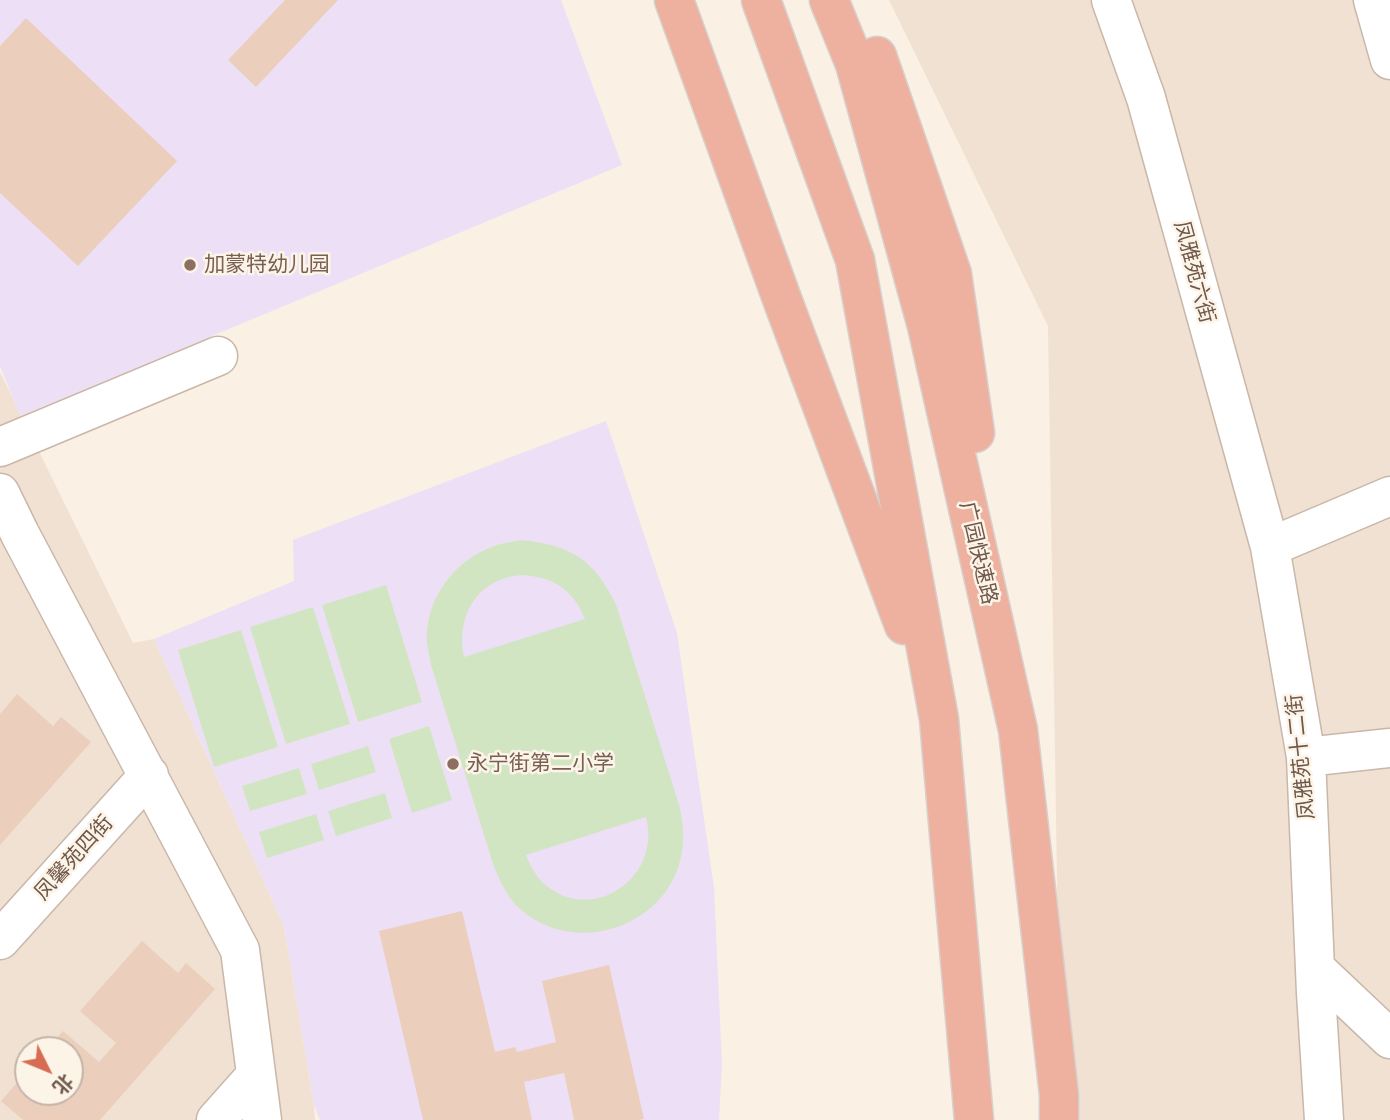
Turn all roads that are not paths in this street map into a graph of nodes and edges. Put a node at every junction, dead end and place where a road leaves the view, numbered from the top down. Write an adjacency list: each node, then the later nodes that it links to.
1 (674, 0): 14 (highway)
2 (761, 0): 14 (highway)
3 (829, 0): 15 (highway, 广园快速路)
4 (858, 0): 15 (highway)
5 (1111, 0): 13 (street, 凤雅苑六街)
6 (1373, 0): 7 (street)
7 (1390, 60)
8 (218, 356): 9 (street)
9 (0, 447)
10 (0, 493): 12 (street)
11 (1390, 496): 13 (street)
12 (10, 545): 18 (street)
13 (1270, 547): 17 (street, 凤雅苑十二街)
14 (939, 719): 25 (highway)
15 (1018, 730): 26 (highway, 广园快速路)
16 (1390, 748): 17 (street)
17 (1306, 757): 20 (street, 凤雅苑十二街)
18 (149, 775): 19 (street, 凤馨苑四街); 22 (street)
19 (0, 940)
20 (1315, 968): 21 (street); 27 (street, 凤雅苑十二街)
21 (1390, 1039)
22 (256, 1074): 23 (street); 24 (street)
23 (216, 1120)
24 (262, 1120)
25 (974, 1120)
26 (1059, 1120)
27 (1324, 1120)

